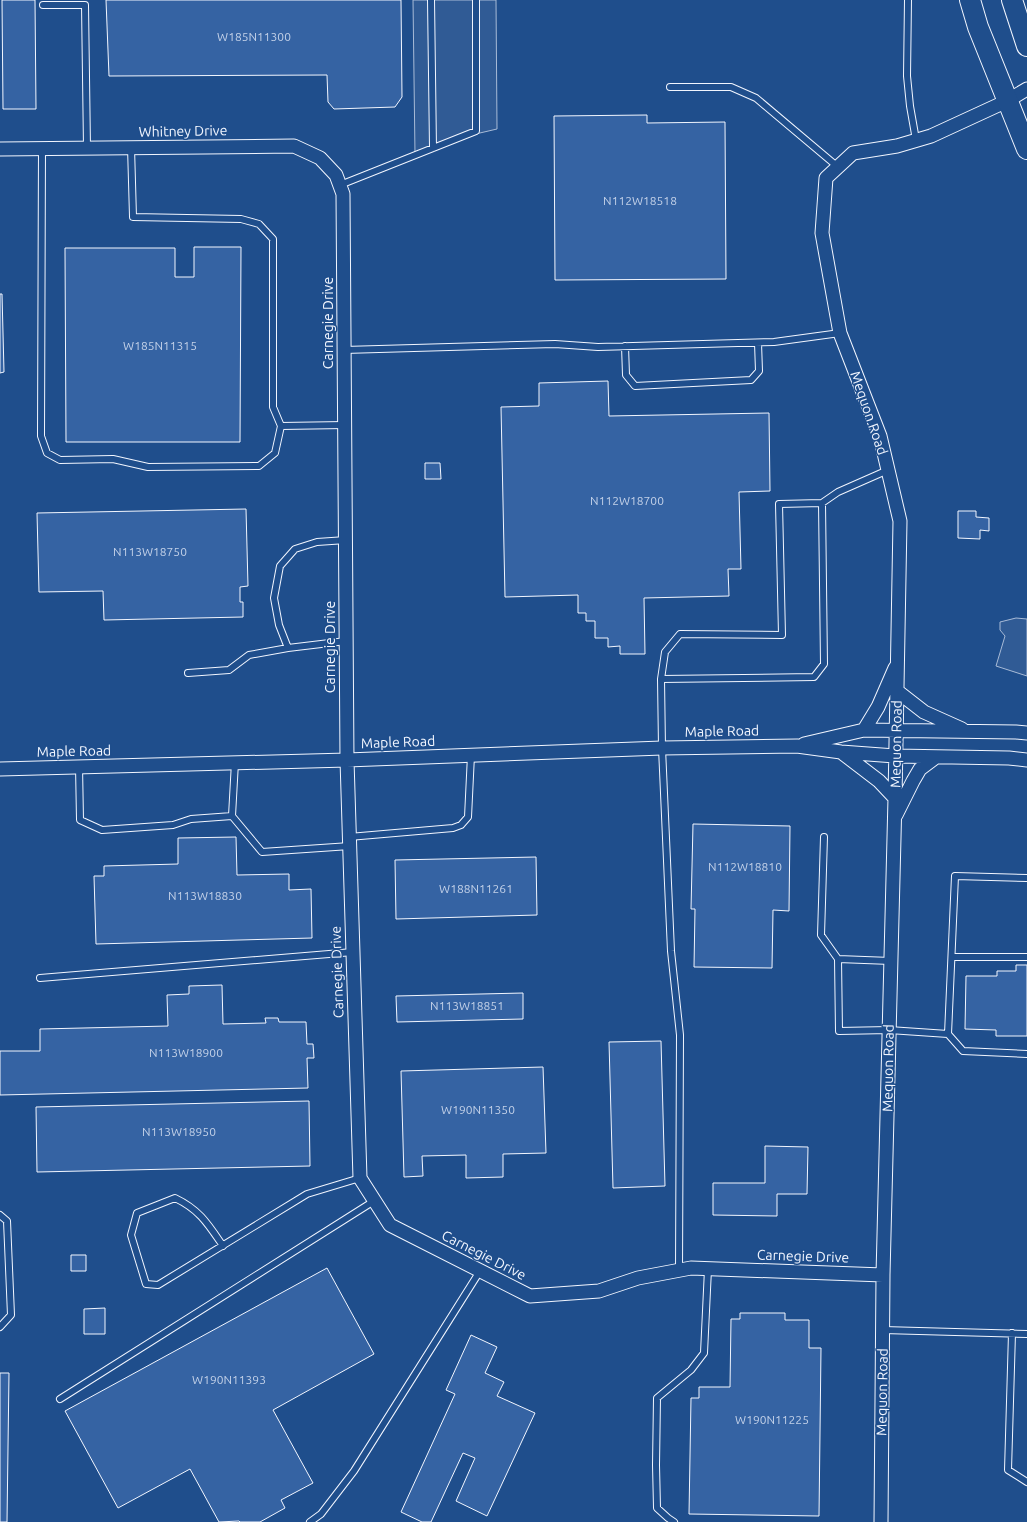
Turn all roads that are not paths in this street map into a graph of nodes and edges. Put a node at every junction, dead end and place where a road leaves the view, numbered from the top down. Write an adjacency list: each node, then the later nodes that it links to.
1 (431, 0): 15 (lane)
2 (476, 0): 15 (lane)
3 (908, 0): 11 (lane)
4 (970, 0): 10 (main road)
5 (1012, 0): 7 (main road)
6 (43, 5): 13 (lane)
7 (1027, 46)
8 (670, 87): 18 (lane)
9 (1027, 90): 10 (street, Mequon Road)
10 (1007, 101): 11 (street, Mequon Road); 17 (main road)
11 (916, 140): 18 (street, Mequon Road)
12 (42, 148): 13 (street, Whitney Drive); 16 (street, Whitney Drive); 25 (lane)
13 (87, 148): 14 (street, Whitney Drive)
14 (131, 148): 19 (street, Whitney Drive); 25 (lane)
15 (433, 148): 19 (lane)
16 (0, 149)
17 (1027, 149)
18 (838, 167): 20 (street, Mequon Road)
19 (342, 190): 23 (street, Carnegie Drive)
20 (840, 334): 21 (lane); 26 (street, Mequon Road)
21 (758, 343): 22 (lane); 22 (lane)
22 (625, 346): 23 (lane)
23 (344, 350): 24 (street, Carnegie Drive)
24 (345, 425): 25 (lane); 28 (street, Carnegie Drive)
25 (281, 426)
26 (888, 470): 27 (lane); 31 (street, Mequon Road)
27 (822, 503): 33 (lane); 33 (lane)
28 (346, 540): 29 (street, Carnegie Drive); 30 (lane)
29 (346, 641): 30 (lane); 45 (street, Carnegie Drive)
30 (288, 648): 32 (lane)
31 (897, 663): 34 (street, Mequon Road); 35 (street)
32 (188, 673)
33 (660, 679): 40 (lane)
34 (897, 691): 36 (street, Mequon Road); 37 (street)
35 (864, 730): 36 (street, Maple Road); 39 (street, Maple Road)
36 (896, 730): 37 (street, Maple Road); 43 (street, Mequon Road)
37 (967, 731): 38 (street, Maple Road)
38 (1027, 733)
39 (797, 746): 40 (street, Maple Road); 41 (street, Maple Road)
40 (662, 748): 42 (street, Maple Road); 70 (lane)
41 (841, 752): 43 (street, Maple Road); 50 (street)
42 (471, 755): 45 (street, Maple Road); 54 (lane)
43 (895, 756): 44 (street, Maple Road); 50 (street, Mequon Road)
44 (936, 757): 46 (street, Maple Road); 52 (street)
45 (347, 760): 47 (street, Maple Road); 54 (street, Carnegie Drive)
46 (1027, 760)
47 (235, 762): 48 (street, Maple Road); 51 (lane)
48 (79, 766): 49 (street, Maple Road); 51 (lane)
49 (0, 768)
50 (895, 798): 52 (street, Mequon Road)
51 (232, 816): 54 (lane)
52 (894, 818): 60 (street, Mequon Road)
53 (824, 837): 59 (lane)
54 (350, 842): 56 (street, Carnegie Drive)
55 (1027, 878): 57 (lane)
56 (353, 952): 61 (lane); 65 (street, Carnegie Drive)
57 (952, 957): 58 (lane); 63 (lane)
58 (1027, 957)
59 (838, 959): 60 (lane); 62 (lane)
60 (891, 960): 62 (street, Mequon Road)
61 (40, 978)
62 (889, 1030): 63 (lane); 72 (street, Mequon Road)
63 (948, 1034): 64 (lane)
64 (1027, 1054)
65 (360, 1178): 66 (street, Carnegie Drive); 68 (lane)
66 (374, 1201): 71 (street, Carnegie Drive); 77 (lane)
67 (0, 1215): 73 (lane)
68 (222, 1246): 68 (lane)
69 (708, 1269): 70 (street, Carnegie Drive); 72 (street, Carnegie Drive); 80 (lane)
70 (679, 1270): 71 (street, Carnegie Drive)
71 (480, 1271): 79 (lane)
72 (883, 1275): 74 (street, Mequon Road)
73 (0, 1327)
74 (883, 1330): 75 (lane); 81 (street, Mequon Road)
75 (1012, 1333): 76 (lane); 78 (lane)
76 (1027, 1334)
77 (60, 1399)
78 (1027, 1482)
79 (310, 1522)
80 (674, 1522)
81 (881, 1522)

